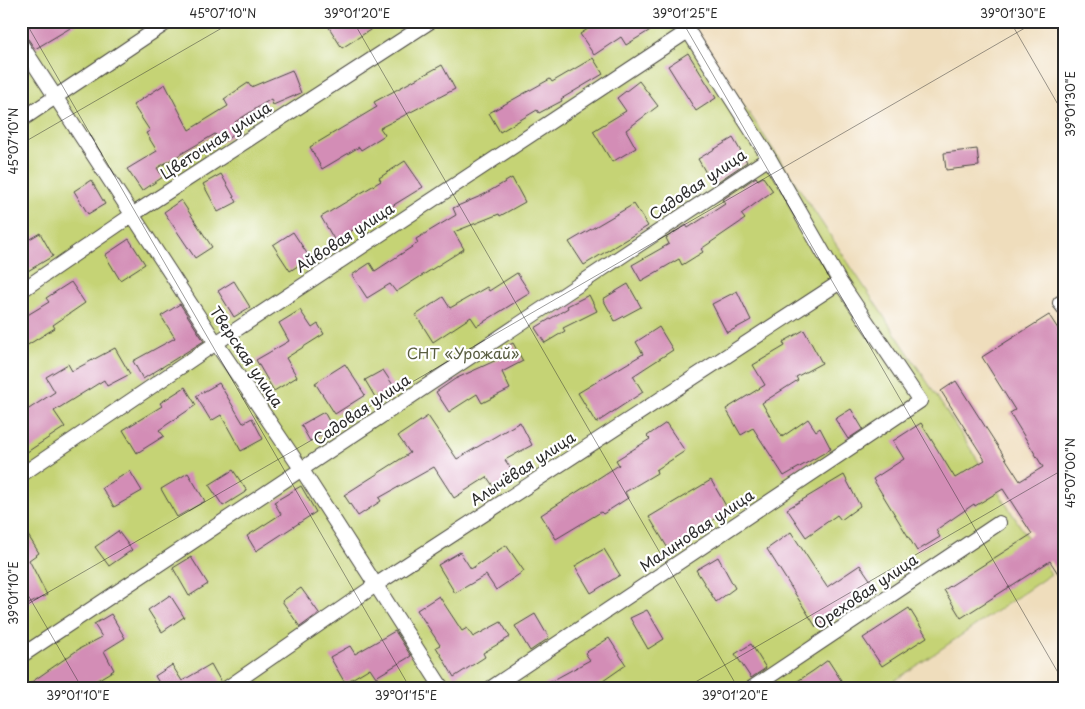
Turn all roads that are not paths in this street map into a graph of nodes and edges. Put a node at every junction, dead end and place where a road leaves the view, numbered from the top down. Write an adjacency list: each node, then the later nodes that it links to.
1 (168, 21): 5 (street)
2 (431, 21): 8 (street, Цветочная улица)
3 (685, 26): 7 (street); 11 (street, Айвовая улица)
4 (21, 44): 5 (street, Тверская улица)
5 (56, 96): 6 (street); 8 (street, Тверская улица)
6 (21, 120)
7 (769, 158): 9 (street); 12 (street, Садовая улица)
8 (132, 214): 10 (street, Цветочная улица); 11 (street, Тверская улица)
9 (840, 282): 15 (street, Алычёвая улица); 19 (street, Малиновая улица)
10 (21, 292)
11 (216, 343): 12 (street, Тверская улица); 13 (street, Айвовая улица)
12 (302, 470): 15 (street, Тверская улица); 16 (street, Садовая улица)
13 (21, 475)
14 (999, 523): 20 (street, Ореховая улица)
15 (377, 584): 17 (street, Алычёвая улица); 18 (street, Тверская улица)
16 (21, 656)
17 (226, 688)
18 (442, 688)
19 (492, 688)
20 (752, 688)

